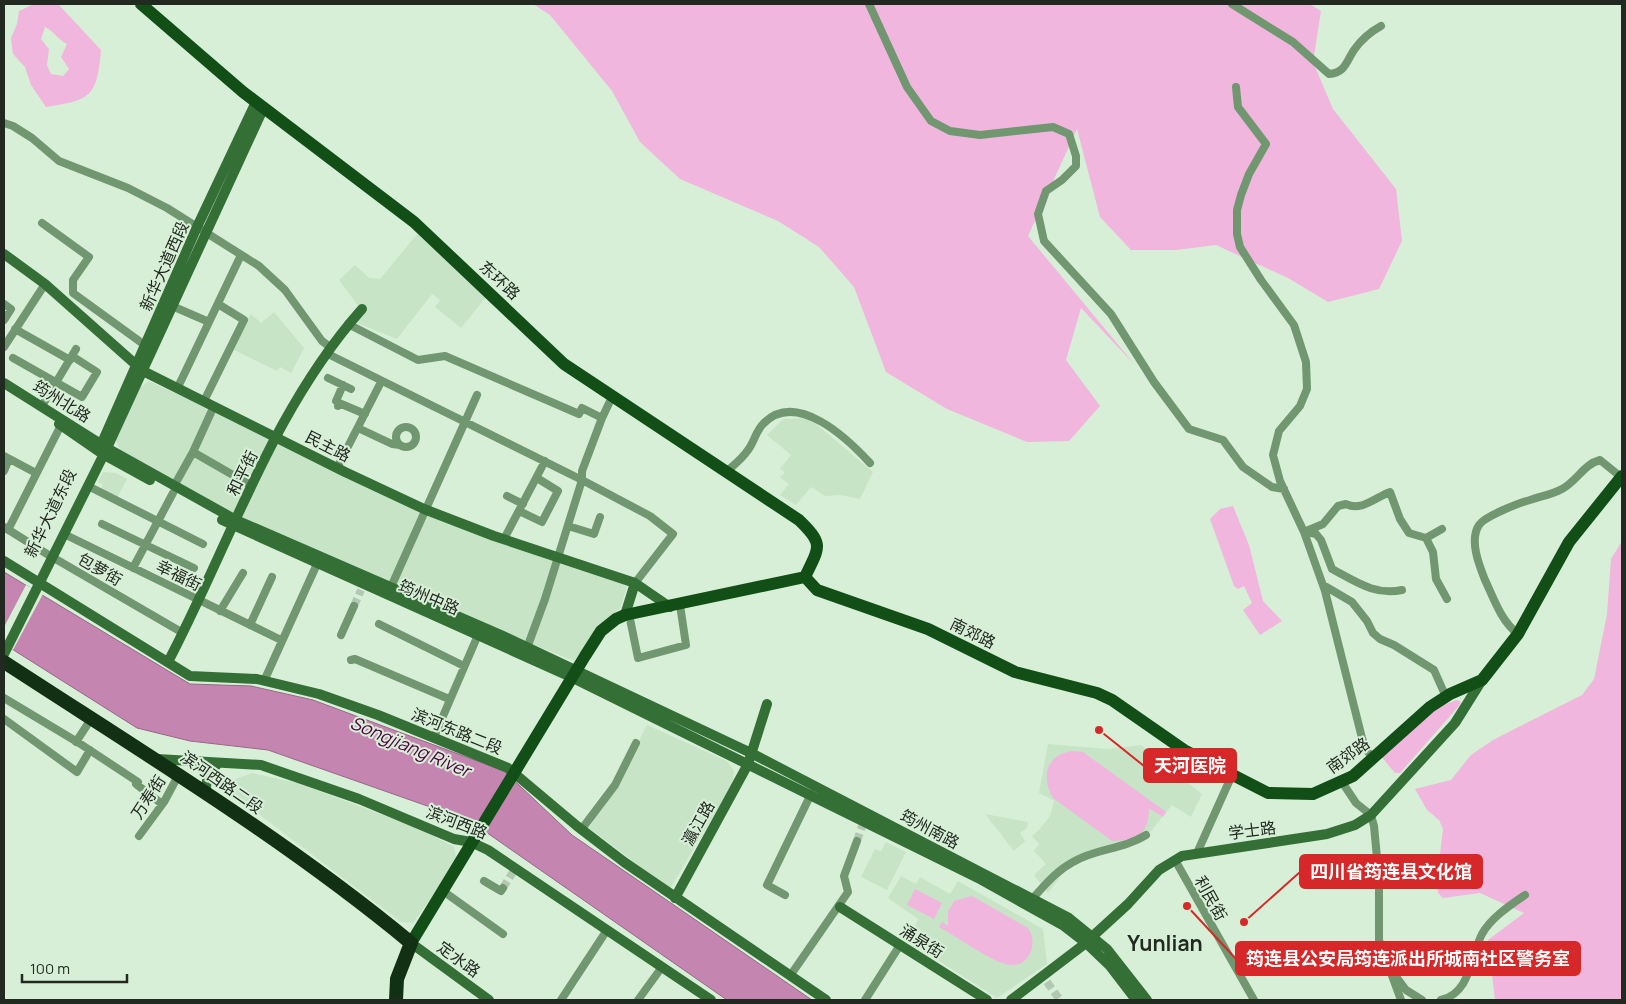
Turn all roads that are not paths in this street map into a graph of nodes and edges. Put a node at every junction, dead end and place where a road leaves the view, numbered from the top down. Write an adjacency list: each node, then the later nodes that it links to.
1 (141, 4): 6 (main road, 东环路)
2 (869, 4): 60 (street)
3 (1232, 4): 4 (street)
4 (1381, 26)
5 (1236, 88): 60 (street)
6 (260, 105): 9 (main road, 新华大道西段); 35 (main road, 东环路)
7 (4, 123): 9 (street)
8 (42, 223): 21 (street)
9 (201, 229): 11 (street); 15 (main road, 新华大道西段); 21 (main road, 新华大道西段)
10 (4, 254): 12 (main road, 民主路)
11 (241, 255): 14 (street); 24 (street)
12 (45, 284): 20 (street); 27 (main road, 民主路)
13 (4, 304): 17 (street)
14 (218, 304): 18 (street); 36 (street)
15 (172, 306): 18 (street); 27 (main road, 新华大道西段)
16 (362, 309): 19 (main road, 和平街)
17 (4, 320)
18 (209, 322): 32 (street)
19 (348, 324): 24 (main road, 和平街); 40 (street)
20 (10, 331): 22 (street); 26 (street)
21 (146, 346): 27 (main road, 新华大道西段)
22 (4, 347)
23 (76, 349): 26 (street)
24 (328, 350): 29 (street); 44 (main road, 和平街)
25 (13, 358): 31 (street)
26 (71, 358): 31 (street); 31 (street)
27 (140, 368): 32 (main road, 民主路); 46 (main road, 新华大道西段)
28 (328, 378): 39 (street)
29 (381, 382): 39 (street); 41 (street)
30 (4, 383): 37 (main road, 筠州北路)
31 (56, 383): 37 (street)
32 (178, 387): 36 (main road, 民主路)
33 (4, 391): 42 (main road, 筠州北路)
34 (476, 395): 41 (street)
35 (612, 397): 40 (street); 53 (main road, 东环路)
36 (204, 401): 38 (main road, 民主路)
37 (42, 406): 46 (main road, 筠州北路)
38 (214, 406): 44 (main road, 民主路); 47 (street)
39 (365, 414): 43 (street)
40 (602, 418): 57 (street)
41 (464, 422): 49 (street); 64 (street)
42 (61, 425): 46 (main road, 筠州北路); 54 (street)
43 (358, 428): 45 (street); 51 (street)
44 (276, 438): 51 (main road, 民主路); 59 (main road, 和平街)
45 (400, 445)
46 (102, 449): 58 (main road, 新华大道东段); 61 (main road, 筠州中路); 78 (main road, 新华大道东段)
47 (193, 452): 59 (street); 61 (street)
48 (7, 458): 52 (street); 54 (street)
49 (546, 461): 56 (street); 57 (street)
50 (870, 463): 53 (street)
51 (337, 468): 64 (main road, 民主路)
52 (4, 471)
53 (726, 472): 86 (main road, 东环路)
54 (36, 473): 70 (street)
55 (1622, 477): 101 (main road, 南郊路); 101 (street)
56 (537, 478): 63 (street); 63 (street)
57 (582, 480): 69 (street); 87 (street)
58 (88, 486): 66 (street); 73 (main road, 新华大道东段)
59 (252, 486): 67 (main road, 和平街)
60 (1284, 489): 72 (street)
61 (173, 490): 66 (street); 67 (main road, 筠州中路)
62 (507, 496): 63 (street)
63 (521, 508): 75 (street)
64 (424, 509): 75 (main road, 民主路); 90 (street)
65 (600, 517): 69 (street)
66 (156, 522): 76 (street); 77 (street)
67 (234, 523): 81 (main road, 筠州中路); 90 (main road, 筠州中路); 93 (main road, 和平街)
68 (102, 524): 76 (street)
69 (568, 526): 79 (street)
70 (6, 528): 78 (street, 包萝街)
71 (1442, 529): 74 (street)
72 (1304, 532): 74 (street); 88 (street); 91 (street)
73 (64, 534): 78 (main road, 新华大道东段); 82 (street, 幸福街)
74 (1426, 538): 92 (street)
75 (504, 539): 79 (main road, 民主路)
76 (145, 544): 82 (street); 83 (street)
77 (203, 544)
78 (50, 556): 89 (main road, 新华大道东段); 100 (street, 包萝街)
79 (558, 558): 87 (main road, 民主路); 106 (street)
80 (4, 561): 89 (main road, 滨河东路二段)
81 (317, 564): 103 (main road, 筠州中路); 104 (street)
82 (133, 568): 93 (street, 幸福街)
83 (194, 568)
84 (244, 572): 96 (street)
85 (272, 577): 99 (street)
86 (805, 577): 95 (main road); 130 (main road, 南郊路)
87 (635, 583): 95 (main road, 民主路); 97 (main road)
88 (1323, 585): 114 (street); 124 (street)
89 (35, 586): 105 (main road, 新华大道东段); 109 (main road, 滨河东路二段)
90 (391, 588): 106 (main road, 筠州中路)
91 (1402, 590)
92 (1448, 599)
93 (199, 600): 96 (street, 幸福街); 100 (main road, 和平街)
94 (354, 606): 102 (street)
95 (675, 606): 97 (main road); 97 (street)
96 (220, 610): 99 (street, 幸福街)
97 (626, 615): 111 (main road)
98 (379, 624): 110 (street)
99 (250, 625): 104 (street, 幸福街)
100 (183, 633): 109 (main road, 和平街)
101 (1518, 634): 112 (main road, 南郊路)
102 (341, 635)
103 (478, 635): 110 (street); 111 (main road, 筠州中路)
104 (281, 640): 113 (street)
105 (5, 647)
106 (527, 648): 111 (main road, 筠州中路)
107 (351, 660): 116 (street)
108 (4, 662): 119 (highway, 滨河西路二段)
109 (168, 662): 113 (main road, 滨河东路二段)
110 (464, 666): 116 (street)
111 (575, 675): 126 (main road, 筠州中路); 128 (main road)
112 (1482, 680): 114 (main road, 南郊路); 135 (main road, 学士路)
113 (264, 681): 120 (main road, 滨河东路二段)
114 (1446, 697): 124 (main road, 南郊路)
115 (4, 698): 121 (street)
116 (449, 699): 120 (street)
117 (767, 704): 126 (main road, 瀛江路)
118 (4, 719): 123 (street)
119 (91, 719): 121 (street); 125 (highway, 滨河西路二段)
120 (434, 737): 128 (main road, 滨河东路二段)
121 (76, 742): 123 (street)
122 (636, 743): 136 (street)
123 (90, 750): 134 (street)
124 (1374, 758): 131 (main road, 南郊路)
125 (157, 759): 127 (main road, 滨河西路); 129 (highway, 滨河西路二段)
126 (749, 759): 133 (main road, 筠州南路); 148 (main road, 瀛江路); 149 (main road, 筠州南路)
127 (218, 763): 132 (main road); 140 (main road, 滨河西路)
128 (515, 772): 136 (main road, 滨河东路二段); 140 (main road)
129 (179, 774): 132 (highway, 滨河西路二段); 134 (street, 万寿街)
130 (1232, 775): 131 (main road, 南郊路); 141 (street)
131 (1342, 782): 135 (street)
132 (205, 792): 154 (highway, 滨河西路二段)
133 (811, 794): 147 (street); 153 (main road, 筠州南路)
134 (162, 804): 138 (street, 万寿街)
135 (1370, 815): 141 (main road, 学士路); 156 (street)
136 (582, 830): 148 (main road, 滨河东路二段)
137 (1146, 835): 149 (street)
138 (139, 836)
139 (857, 841): 150 (street)
140 (471, 842): 145 (main road); 151 (main road, 滨河西路)
141 (1197, 853): 142 (main road, 学士路)
142 (1175, 860): 153 (main road, 学士路); 170 (street, 利民街)
143 (484, 881): 144 (street)
144 (503, 888)
145 (443, 891): 152 (street); 154 (main road)
146 (1524, 895): 173 (street)
147 (784, 896)
148 (675, 898): 158 (main road, 滨河东路二段)
149 (1032, 899): 153 (main road, 筠州南路)
150 (840, 907): 155 (main road, 涌泉街); 158 (street)
151 (606, 930): 157 (main road, 滨河西路); 161 (street)
152 (503, 934)
153 (1089, 939): 167 (main road, 学士路); 168 (main road); 169 (main road)
154 (411, 943): 159 (highway); 160 (main road, 定水路)
155 (900, 945): 165 (street); 166 (main road, 涌泉街)
156 (1388, 966): 171 (street); 172 (street)
157 (662, 967): 162 (street); 163 (main road, 滨河西路)
158 (790, 976): 164 (main road, 滨河东路二段)
159 (396, 1000)
160 (489, 1000)
161 (561, 1000)
162 (638, 1000)
163 (711, 1000)
164 (826, 1000)
165 (865, 1000)
166 (987, 1000)
167 (1010, 1000)
168 (1136, 1000)
169 (1147, 1000)
170 (1254, 1000)
171 (1401, 1000)
172 (1422, 1000)
173 (1441, 1000)

